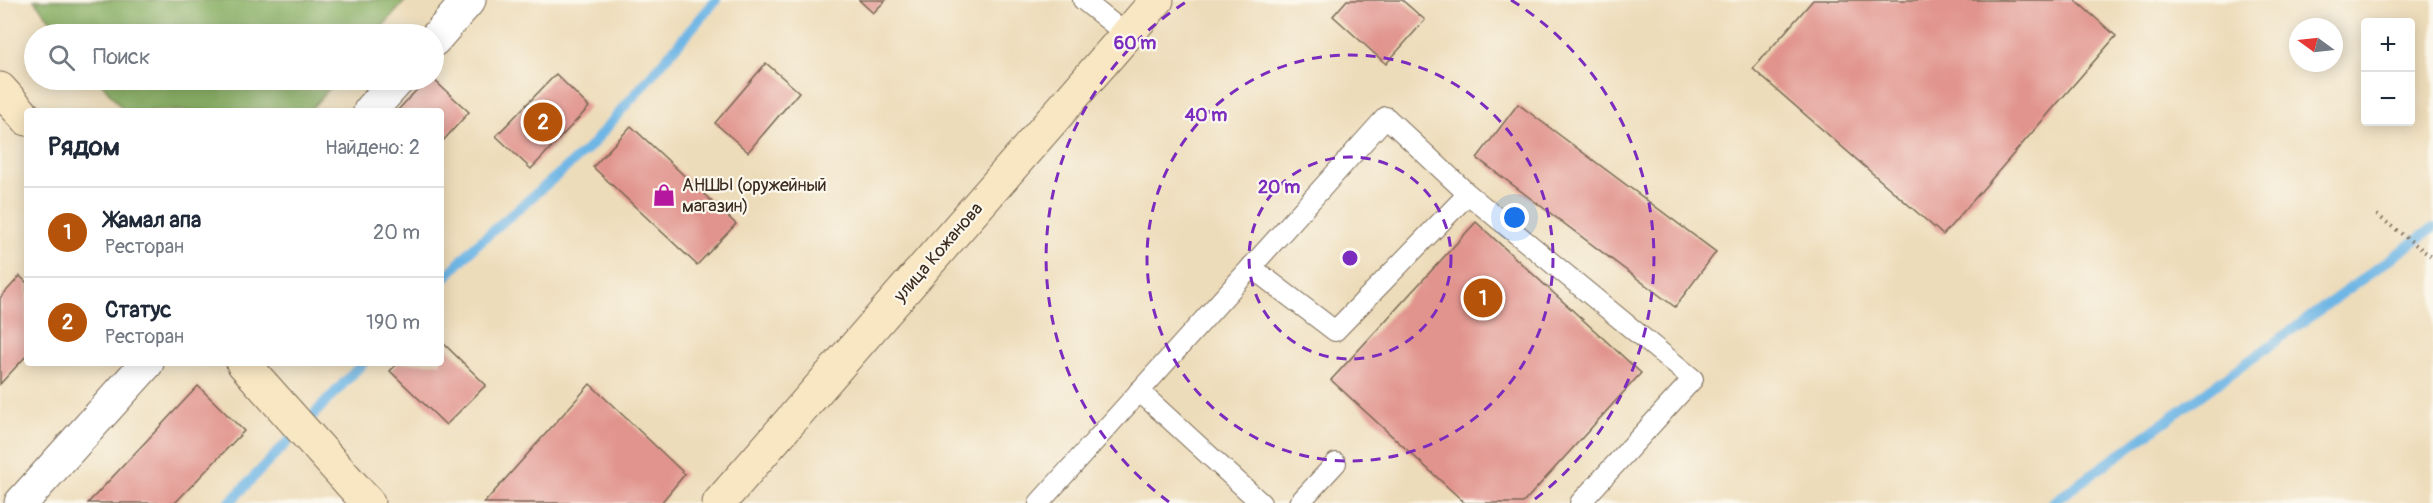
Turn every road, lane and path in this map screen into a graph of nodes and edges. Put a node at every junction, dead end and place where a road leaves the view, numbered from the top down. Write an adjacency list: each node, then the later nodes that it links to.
1 (469, 0): 4 (street)
2 (1083, 0): 5 (lane)
3 (1157, 0): 5 (main road, улица Кожанова)
4 (444, 29)
5 (1127, 35): 20 (main road, улица Кожанова)
6 (0, 89): 9 (main road)
7 (389, 90): 8 (street)
8 (373, 108)
9 (24, 117)
10 (1468, 194): 13 (lane); 13 (lane); 24 (lane)
11 (2377, 215): 12 (path)
12 (2433, 258)
13 (1251, 267): 16 (lane)
14 (144, 366): 18 (street)
15 (246, 366): 19 (main road)
16 (1139, 391): 21 (lane); 22 (lane)
17 (1336, 463): 23 (lane)
18 (21, 503)
19 (368, 503)
20 (719, 503)
21 (1040, 503)
22 (1262, 503)
23 (1299, 503)
24 (1580, 503)

